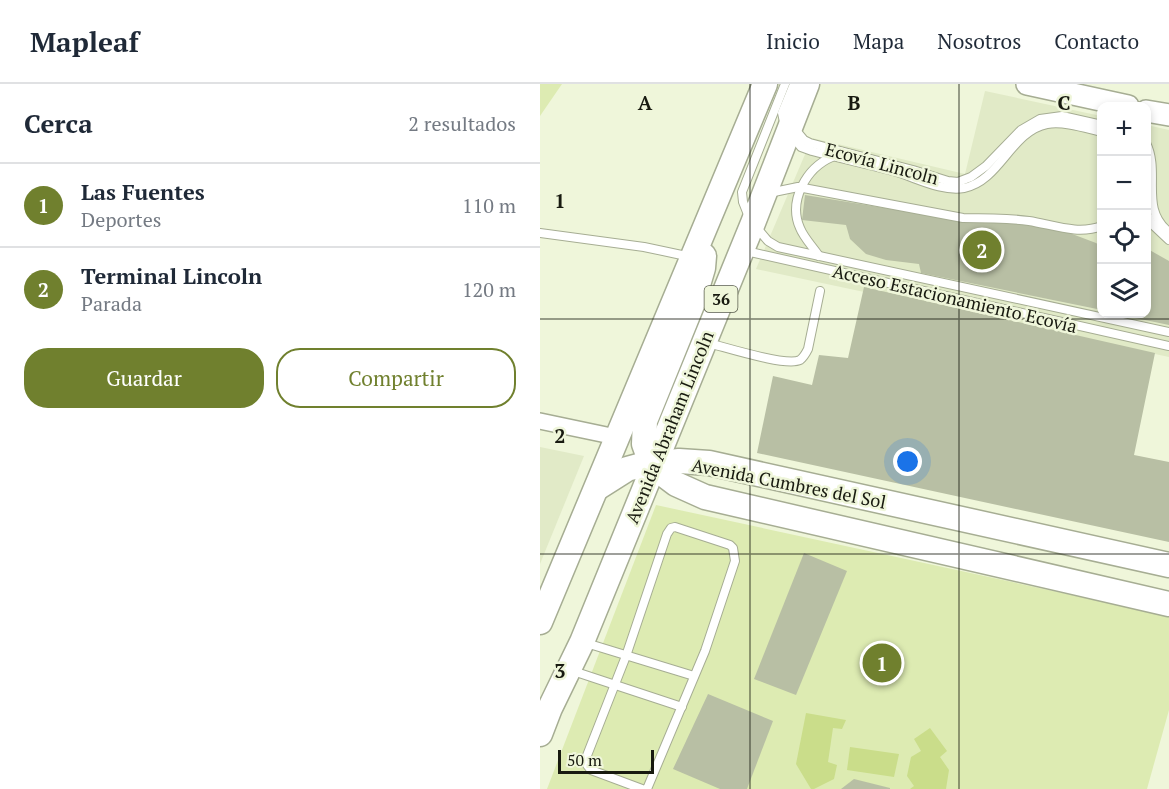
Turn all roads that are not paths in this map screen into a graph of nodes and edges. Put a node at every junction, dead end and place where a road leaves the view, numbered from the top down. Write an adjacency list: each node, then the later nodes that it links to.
1 (765, 84): 22 (main road, 36)
2 (785, 84): 17 (lane)
3 (794, 84): 10 (lane)
4 (807, 84): 10 (main road, Avenida Abraham Lincoln / 36)
5 (1027, 84): 6 (street)
6 (1110, 102)
7 (1151, 112): 8 (street)
8 (1169, 115)
9 (1097, 124): 10 (lane, Ecovía Lincoln)
10 (790, 127): 13 (lane); 15 (main road, Avenida Abraham Lincoln / 36)
11 (1097, 131): 13 (lane)
12 (1151, 154): 20 (lane)
13 (832, 156): 14 (lane)
14 (802, 187): 15 (lane); 18 (lane); 24 (lane)
15 (762, 196): 17 (main road, Avenida Abraham Lincoln / 36)
16 (1151, 222): 21 (lane)
17 (753, 223): 23 (main road, Avenida Abraham Lincoln / 36); 24 (lane)
18 (1097, 227)
19 (540, 232): 22 (lane)
20 (1169, 232)
21 (1169, 240)
22 (697, 247): 30 (main road, 36); 31 (main road)
23 (742, 250): 27 (main road, Avenida Abraham Lincoln / 36); 28 (lane, Acceso Estacionamiento Ecovía)
24 (819, 256): 26 (lane)
25 (820, 291): 27 (lane)
26 (1169, 332)
27 (704, 341): 31 (main road, Avenida Abraham Lincoln / 36)
28 (1169, 346)
29 (540, 421): 30 (street)
30 (616, 437): 32 (main road, 36)
31 (652, 466): 32 (main road); 33 (main road, Avenida Cumbres del Sol); 35 (main road, Avenida Cumbres del Sol); 38 (main road, Avenida Abraham Lincoln / 36)
32 (597, 488): 37 (main road, 36)
33 (1130, 556): 34 (main road, Avenida Cumbres del Sol); 35 (main road)
34 (1169, 565)
35 (1027, 571): 36 (main road, Avenida Cumbres del Sol)
36 (1169, 604)
37 (541, 615)
38 (582, 642): 39 (lane); 40 (main road, Avenida Abraham Lincoln / 36)
39 (626, 656): 41 (lane); 41 (lane); 42 (lane)
40 (568, 670): 42 (lane); 44 (main road, Avenida Abraham Lincoln / 36)
41 (694, 676): 43 (lane)
42 (614, 685): 43 (lane); 46 (lane)
43 (682, 707): 47 (lane)
44 (545, 714): 45 (main road, Avenida Abraham Lincoln / 36)
45 (540, 734)
46 (642, 789)
47 (647, 789)

